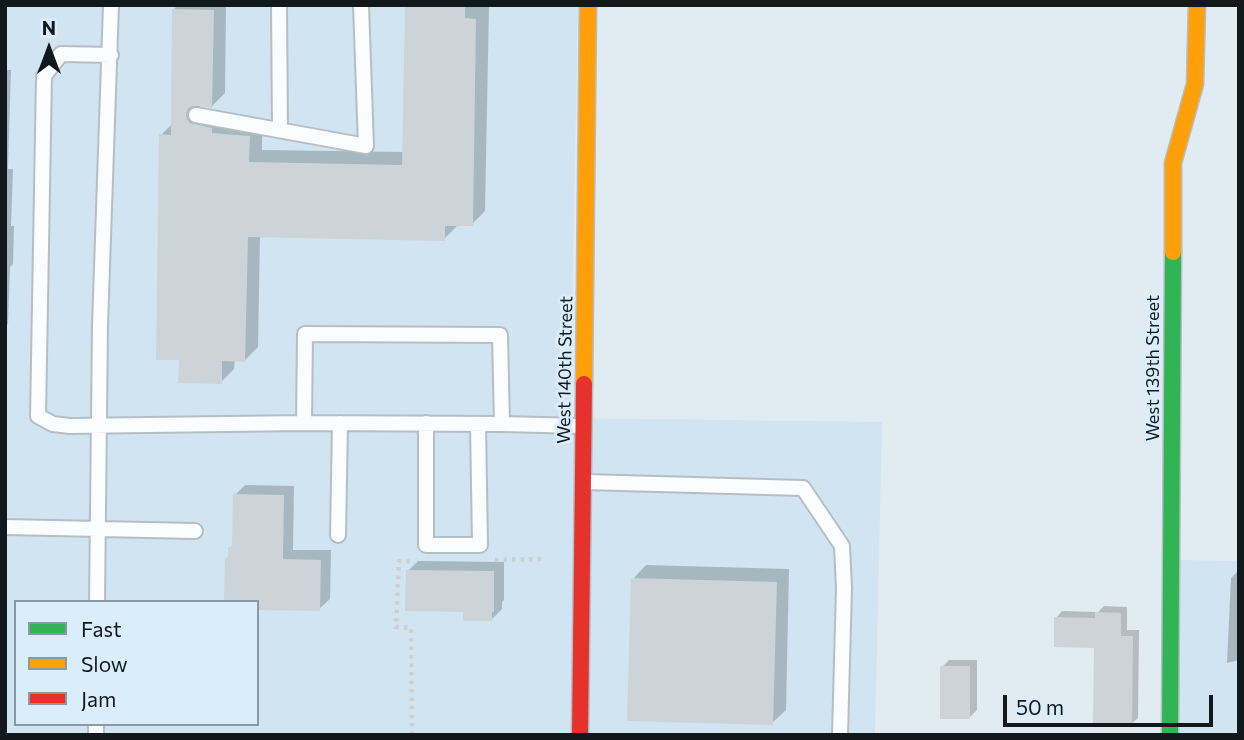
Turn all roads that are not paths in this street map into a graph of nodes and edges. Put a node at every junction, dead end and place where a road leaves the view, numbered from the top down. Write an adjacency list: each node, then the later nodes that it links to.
1 (111, 5): 6 (lane)
2 (279, 5): 8 (lane)
3 (361, 5): 8 (lane)
4 (588, 5): 15 (street, West 140th Street)
5 (1197, 5): 24 (street, West 139th Street)
6 (111, 55): 14 (lane); 14 (lane)
7 (196, 115): 8 (lane)
8 (280, 130)
9 (304, 423): 10 (lane); 13 (lane); 14 (lane)
10 (340, 423): 11 (lane); 20 (lane)
11 (426, 423): 12 (lane); 12 (lane)
12 (478, 424): 13 (lane)
13 (502, 424): 15 (lane)
14 (100, 426): 18 (lane)
15 (584, 426): 16 (street, West 140th Street)
16 (583, 482): 22 (street, West 140th Street); 23 (lane)
17 (5, 527): 18 (lane)
18 (97, 528): 19 (lane); 21 (lane)
19 (195, 531)
20 (338, 534)
21 (97, 600)
22 (580, 735)
23 (840, 735)
24 (1170, 735)

